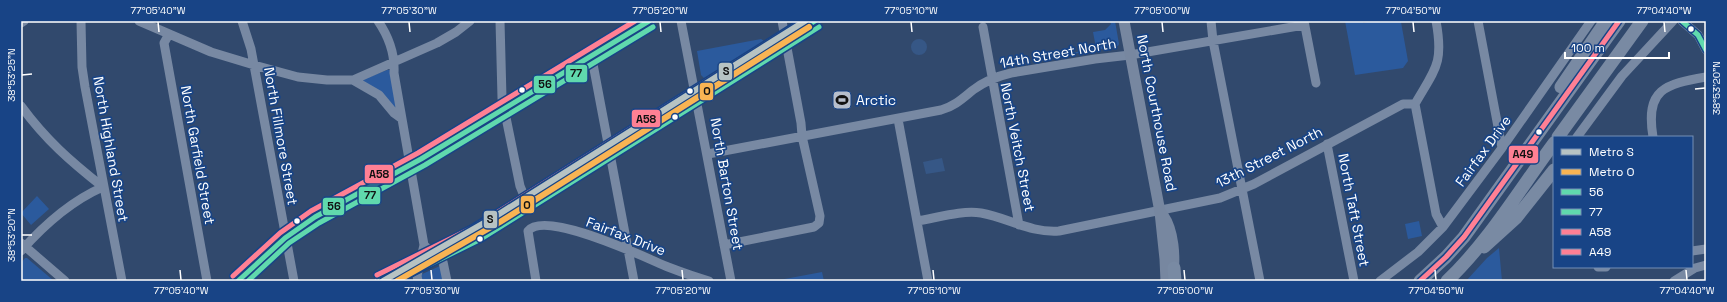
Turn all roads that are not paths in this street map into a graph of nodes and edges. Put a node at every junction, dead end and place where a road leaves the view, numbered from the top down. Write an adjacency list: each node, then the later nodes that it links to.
1 (24, 21): 22 (street)
2 (82, 21): 55 (street, North Highland Street)
3 (140, 21): 25 (street)
4 (242, 21): 32 (street, North Fillmore Street)
5 (378, 21): 31 (street)
6 (470, 21): 31 (street)
7 (500, 21): 40 (street)
8 (649, 21): 30 (main road)
9 (681, 21): 37 (street, North Barton Street)
10 (782, 21): 26 (street)
11 (815, 21): 26 (main road)
12 (1124, 21): 29 (main road, North Courthouse Road)
13 (1211, 21): 27 (street)
14 (1436, 21): 38 (street)
15 (1478, 21): 49 (street)
16 (1591, 21): 49 (street, Fairfax Drive)
17 (1606, 21): 54 (highway)
18 (1619, 21): 54 (highway)
19 (1642, 21): 44 (highway)
20 (1673, 21): 45 (street)
21 (1682, 21): 28 (street)
22 (21, 23)
23 (1304, 23): 27 (street, 14th Street North); 36 (street)
24 (983, 27): 34 (street, North Veitch Street)
25 (168, 34): 32 (street); 76 (street, North Garfield Street)
26 (786, 39): 37 (main road); 43 (street)
27 (1213, 41): 29 (street, 14th Street North); 56 (street)
28 (1706, 50)
29 (1130, 55): 34 (street, 14th Street North); 58 (main road, North Courthouse Road)
30 (589, 58): 40 (main road); 50 (street)
31 (394, 62): 35 (street); 41 (street)
32 (254, 65): 35 (street); 62 (street, North Fillmore Street)
33 (1706, 77): 46 (street)
34 (991, 79): 42 (street, 14th Street North); 60 (street, North Veitch Street)
35 (353, 80): 41 (street)
36 (1316, 83)
37 (696, 97): 50 (main road); 51 (street, North Barton Street)
38 (1415, 104): 47 (street, 13th Street North); 61 (street)
39 (21, 106): 55 (street)
40 (505, 108): 52 (main road); 57 (street)
41 (402, 118): 52 (street)
42 (898, 119): 43 (street, 14th Street North); 59 (street)
43 (802, 136): 51 (street, 14th Street North); 64 (street)
44 (1559, 136)
45 (1579, 136)
46 (1653, 136)
47 (1327, 144): 56 (street, 13th Street North); 88 (street, North Taft Street)
48 (1553, 144): 70 (highway)
49 (1502, 148): 61 (street, Fairfax Drive)
50 (610, 151): 57 (main road); 66 (street)
51 (708, 154): 64 (street, North Barton Street)
52 (410, 165): 62 (main road); 63 (street)
53 (1553, 171): 70 (highway)
54 (1509, 175): 90 (highway)
55 (103, 187): 65 (street); 75 (street, North Highland Street)
56 (1241, 189): 58 (street, 13th Street North); 87 (street)
57 (527, 203): 69 (main road)
58 (1160, 212): 60 (street, 13th Street North); 73 (main road, North Courthouse Road)
59 (917, 221): 60 (street, 13th Street North); 86 (street)
60 (1019, 225)
61 (1443, 226): 89 (street, Fairfax Drive)
62 (285, 238): 77 (main road); 78 (street, North Fillmore Street)
63 (424, 245): 69 (street); 71 (street)
64 (724, 245): 85 (street, North Barton Street)
65 (22, 247): 74 (street)
66 (628, 248): 82 (street, Fairfax Drive); 83 (street); 84 (street, Fairfax Drive)
67 (1706, 249): 68 (street)
68 (1693, 251)
69 (435, 254): 71 (main road); 81 (street)
70 (1470, 257): 91 (highway)
71 (420, 262): 79 (main road); 80 (street)
72 (1706, 265): 92 (street)
73 (1170, 273)
74 (65, 281)
75 (122, 281)
76 (207, 281)
77 (238, 281)
78 (294, 281)
79 (380, 281)
80 (418, 281)
81 (447, 281)
82 (536, 281)
83 (634, 281)
84 (709, 281)
85 (731, 281)
86 (928, 281)
87 (1260, 281)
88 (1354, 281)
89 (1380, 281)
90 (1420, 281)
91 (1447, 281)
92 (1674, 281)

